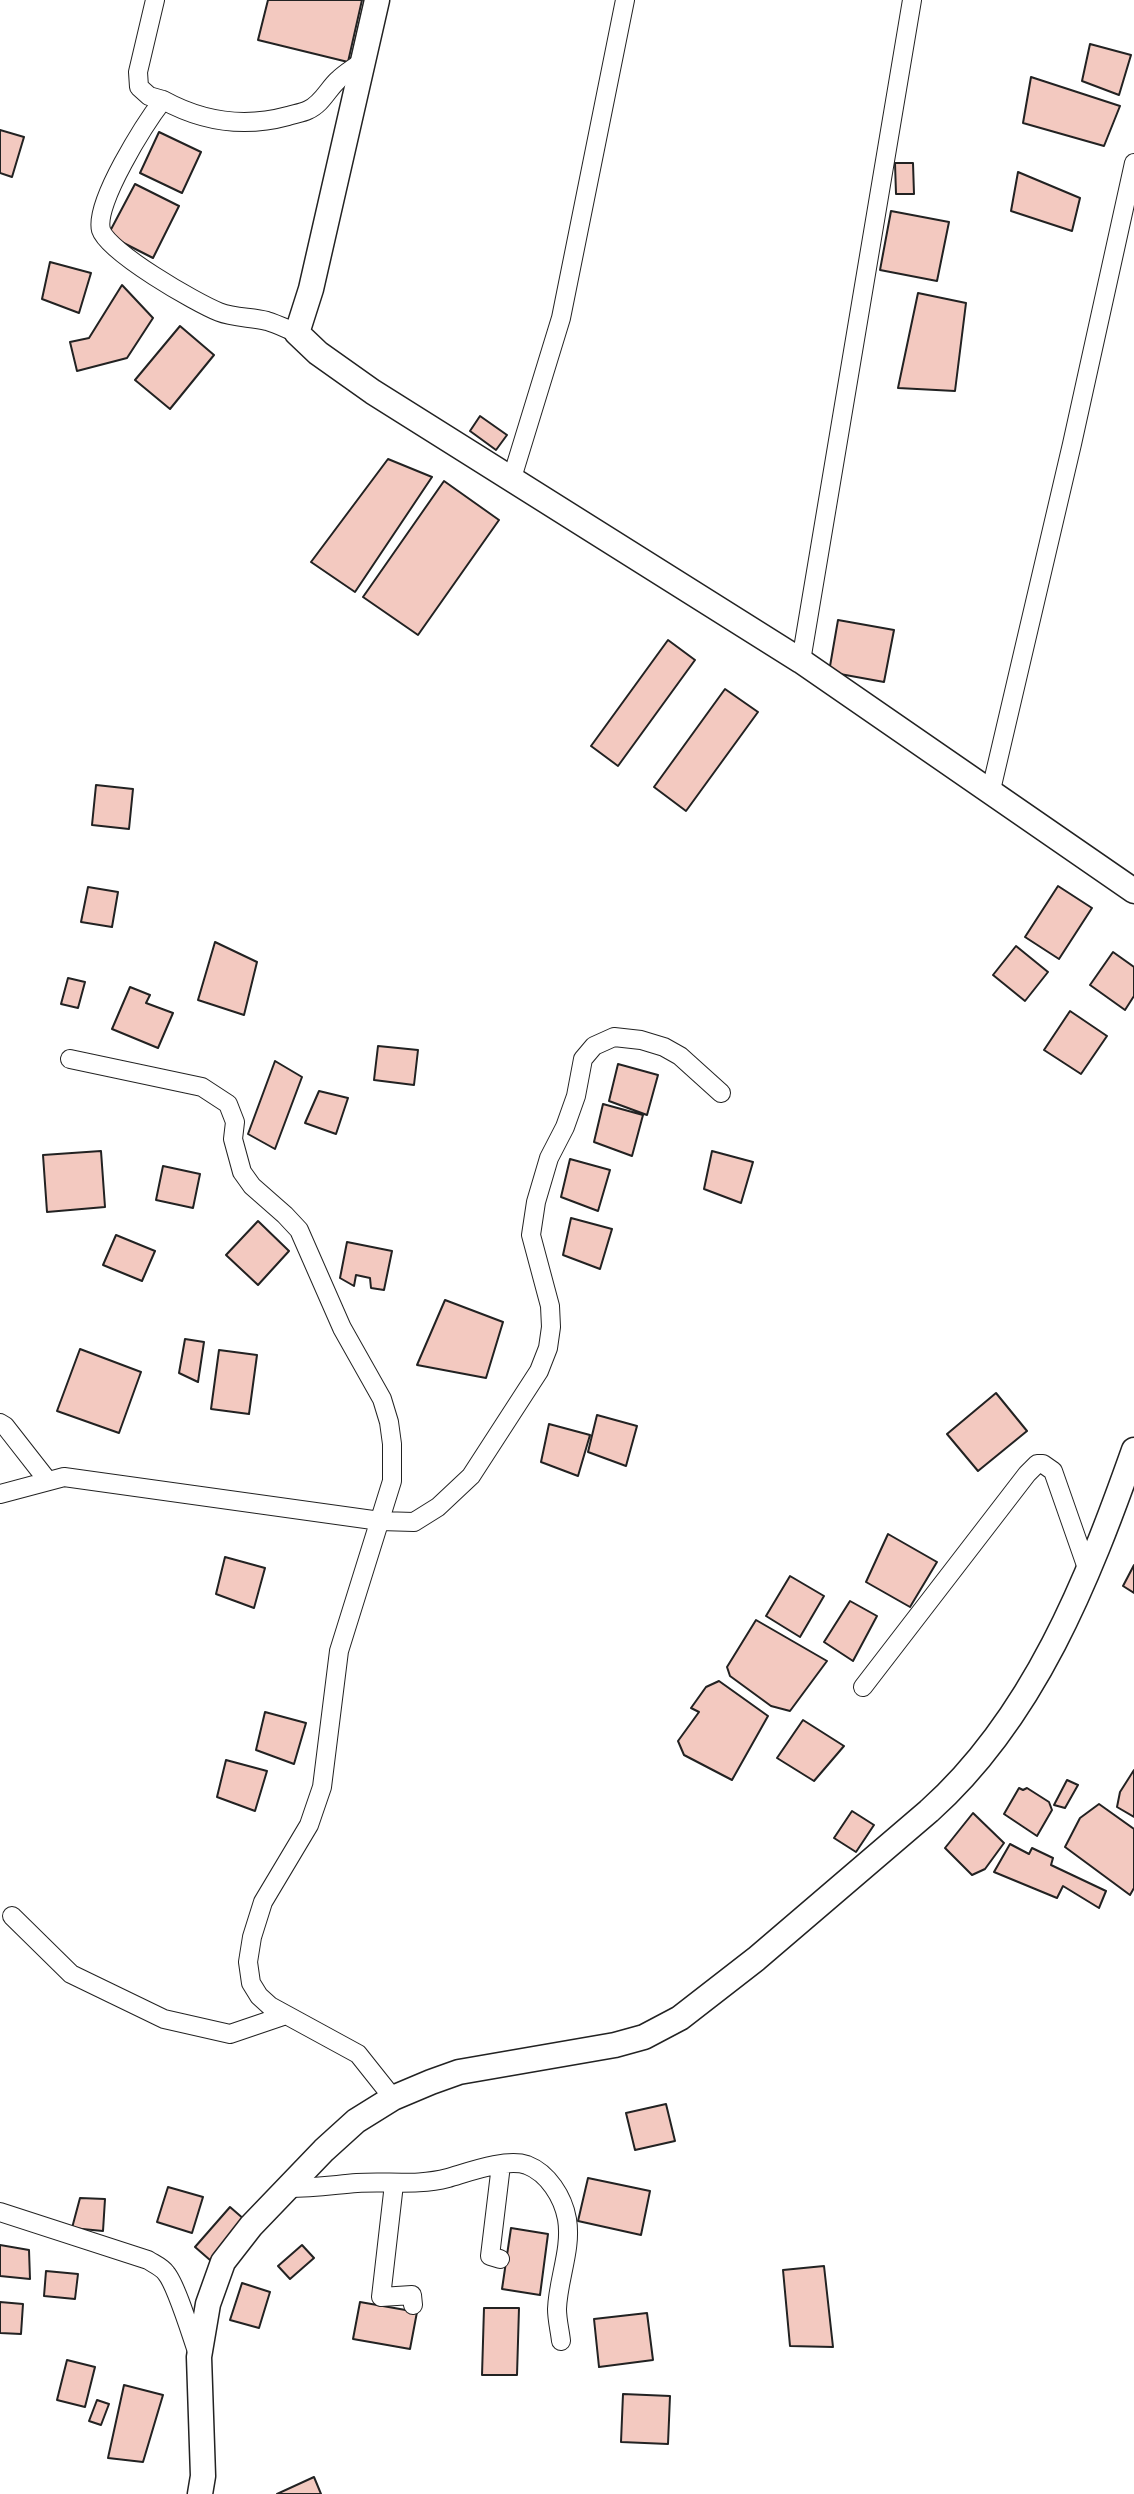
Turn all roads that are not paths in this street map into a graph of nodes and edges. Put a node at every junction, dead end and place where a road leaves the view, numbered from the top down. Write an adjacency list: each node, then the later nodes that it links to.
1 (155, 0): 6 (street)
2 (377, 0): 5 (street)
3 (625, 0): 9 (street)
4 (912, 0): 10 (street)
5 (364, 60): 6 (street); 8 (street)
6 (163, 100): 8 (street)
7 (1134, 163): 11 (street)
8 (297, 333): 9 (street)
9 (511, 481): 10 (street)
10 (802, 661): 11 (street)
11 (990, 790): 12 (street)
12 (1134, 891)
13 (70, 1059): 19 (street)
14 (721, 1093): 19 (street)
15 (0, 1423): 17 (street)
16 (1134, 1450): 20 (street)
17 (48, 1481): 18 (street); 19 (street)
18 (0, 1494)
19 (380, 1521): 23 (street)
20 (1088, 1571): 21 (street); 24 (street)
21 (863, 1687)
22 (12, 1916): 23 (street)
23 (286, 2015): 24 (street)
24 (393, 2098): 27 (street)
25 (501, 2165): 26 (street); 29 (street); 31 (street)
26 (394, 2184): 27 (street); 30 (street)
27 (288, 2188): 32 (street)
28 (0, 2212): 32 (street)
29 (500, 2259)
30 (413, 2305)
31 (561, 2341)
32 (199, 2357): 33 (street)
33 (201, 2494)

